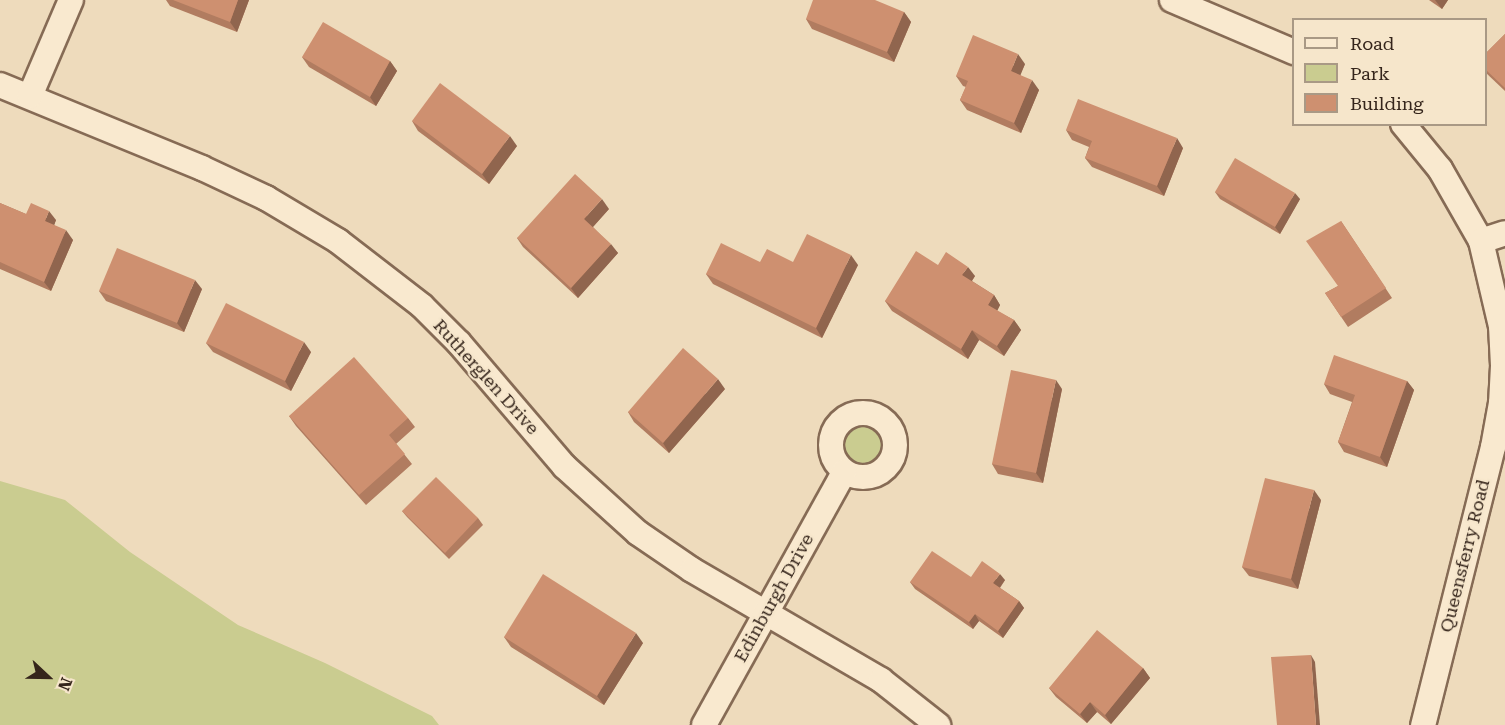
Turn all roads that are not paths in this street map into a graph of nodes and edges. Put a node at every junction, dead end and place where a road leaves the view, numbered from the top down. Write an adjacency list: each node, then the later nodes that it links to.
1 (71, 0): 5 (street)
2 (1172, 0): 3 (street)
3 (1292, 52)
4 (0, 85): 5 (street, Rutherglen Drive)
5 (30, 96): 10 (street, Rutherglen Drive)
6 (1405, 126): 8 (street, Queensferry Road)
7 (1505, 233): 8 (street)
8 (1481, 242): 13 (street, Queensferry Road)
9 (844, 472): 10 (street, Edinburgh Drive)
10 (768, 612): 11 (street, Edinburgh Drive); 12 (street, Rutherglen Drive)
11 (704, 725)
12 (938, 725)
13 (1423, 725)

